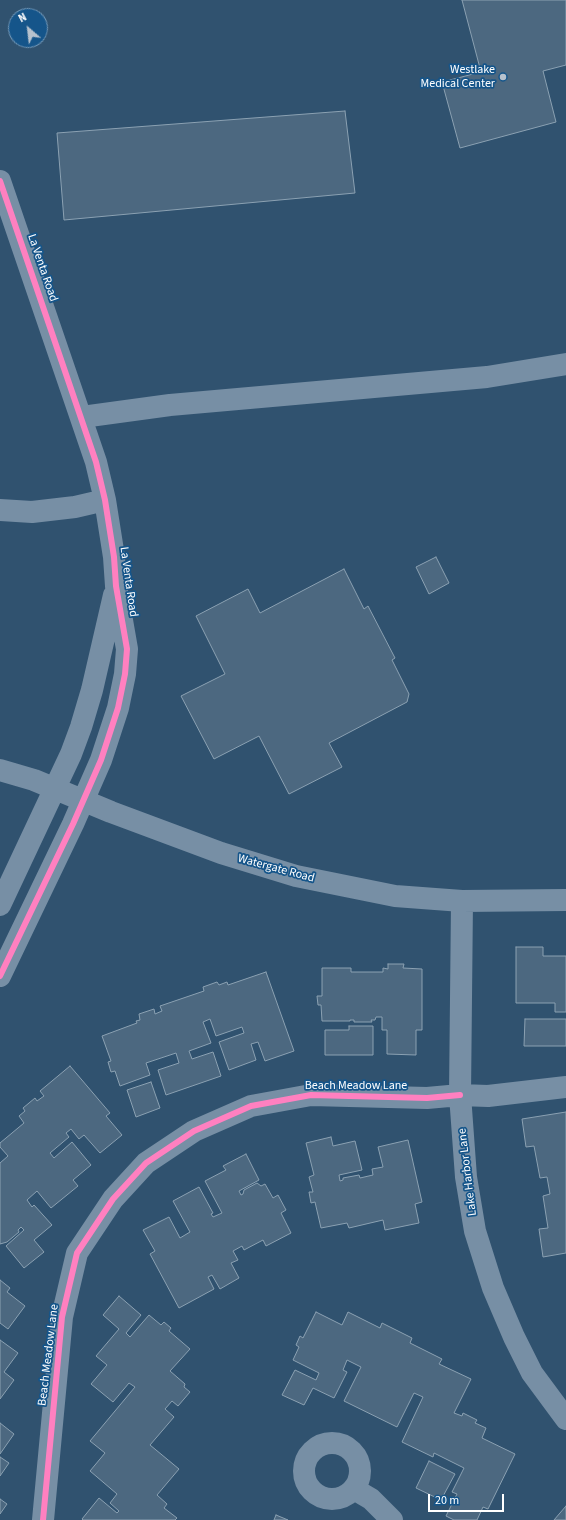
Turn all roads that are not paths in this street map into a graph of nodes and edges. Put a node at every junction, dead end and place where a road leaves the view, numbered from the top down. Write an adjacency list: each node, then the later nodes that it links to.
1 (0, 182): 3 (street, La Venta Road)
2 (566, 364): 3 (street)
3 (82, 417): 4 (street, La Venta Road)
4 (105, 500): 5 (street); 6 (street, La Venta Road)
5 (0, 510)
6 (116, 586): 8 (street, La Venta Road); 9 (street, La Venta Road)
7 (0, 770): 8 (street, Watergate Road)
8 (55, 788): 9 (street, Watergate Road); 12 (street, La Venta Road)
9 (83, 800): 11 (street, Watergate Road); 13 (street, La Venta Road)
10 (566, 900): 11 (street, Watergate Road)
11 (462, 901): 15 (street, Lake Harbor Lane)
12 (0, 905)
13 (0, 976)
14 (566, 1086): 15 (street, Beach Meadow Lane)
15 (460, 1095): 16 (street, Lake Harbor Lane); 18 (street, Beach Meadow Lane)
16 (566, 1420)
17 (354, 1489): 19 (street)
18 (43, 1520)
19 (392, 1520)

